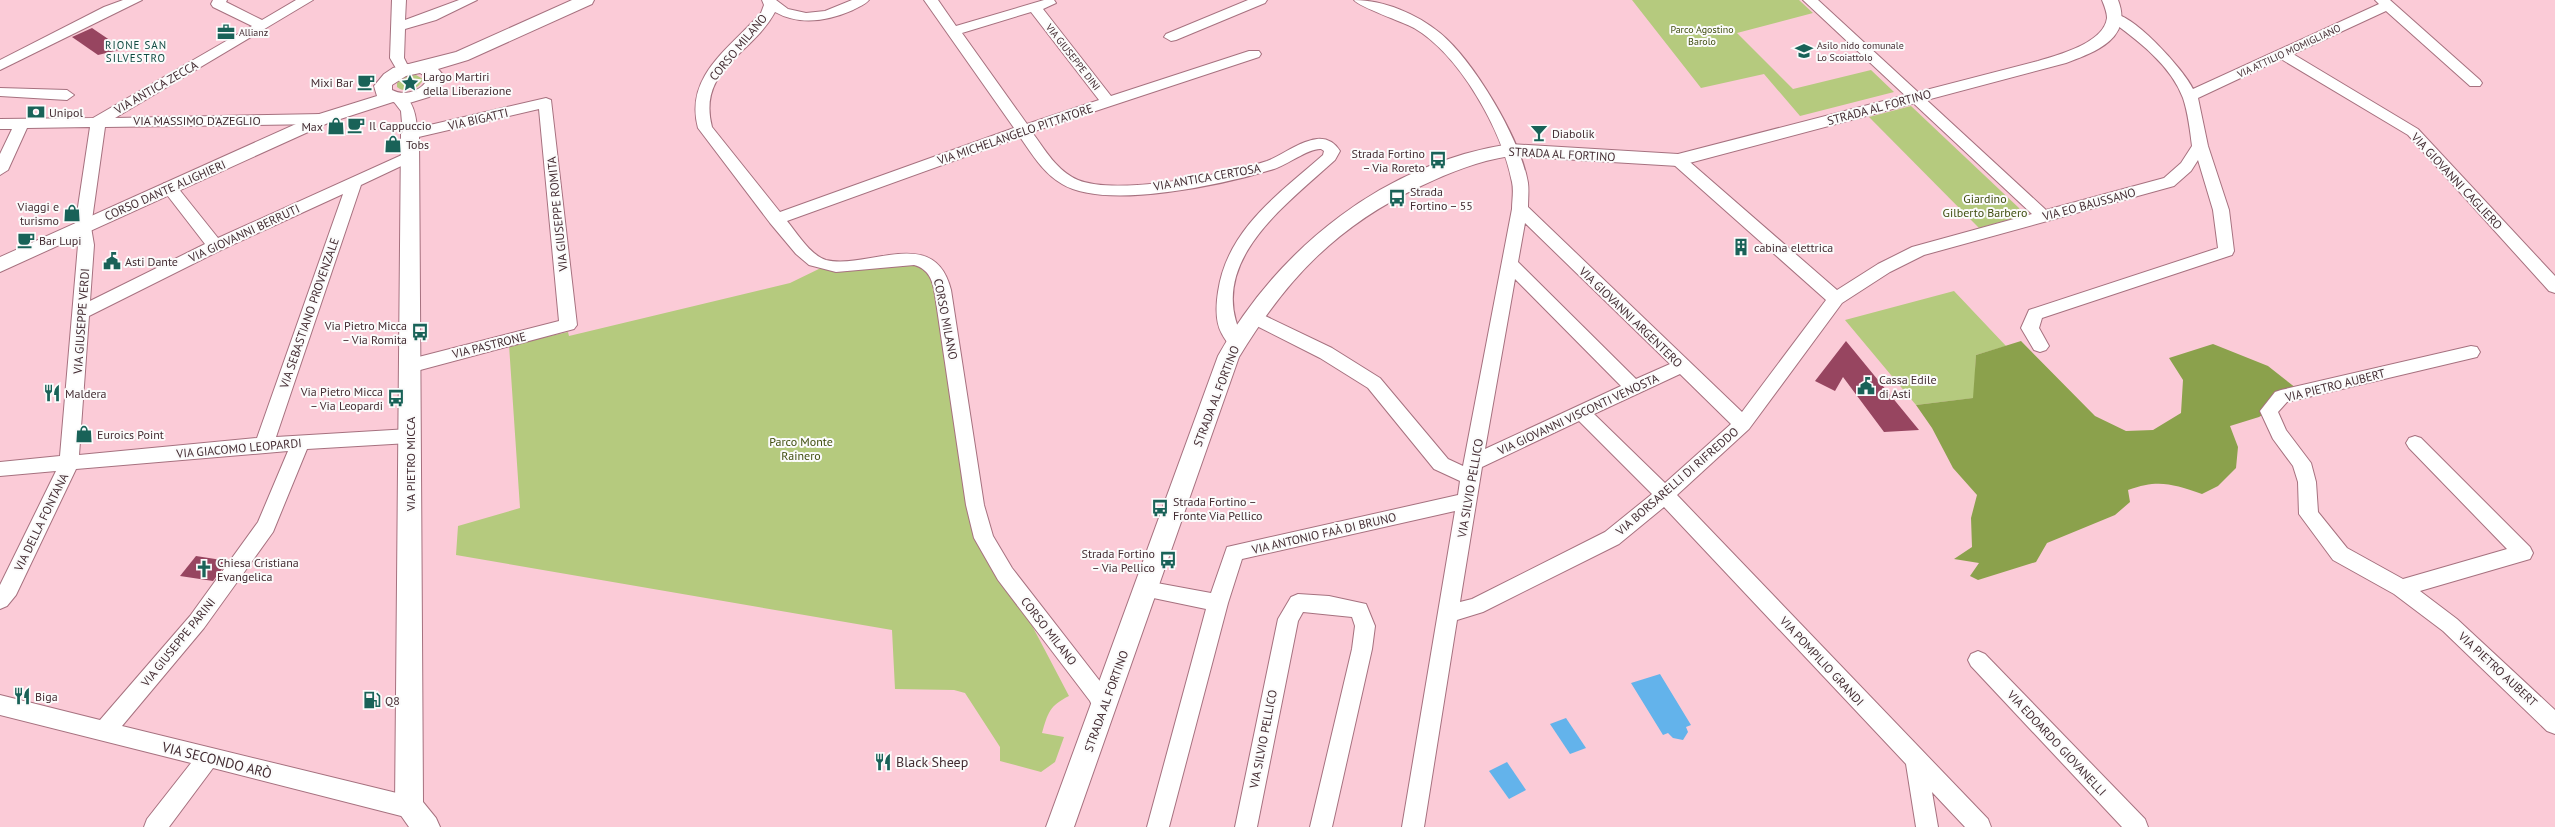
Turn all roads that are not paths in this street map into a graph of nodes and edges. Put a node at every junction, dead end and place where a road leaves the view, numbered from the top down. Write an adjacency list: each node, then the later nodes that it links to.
1 (135, 0): 15 (street)
2 (220, 0): 17 (street)
3 (306, 0): 17 (street, VIA ANTICA ZECCA)
4 (399, 0): 18 (street)
5 (470, 0): 18 (street)
6 (586, 0): 24 (street)
7 (862, 0): 14 (street)
8 (931, 0): 19 (street, VIA ANTICA CERTOSA)
9 (1260, 0): 20 (street)
10 (1361, 0): 43 (street, VIA SILVIO PELLICO)
11 (1810, 0): 33 (street)
12 (2110, 0): 16 (street)
13 (2385, 2): 23 (street, VIA ATTILIO MOMIGLIANO); 27 (street)
14 (770, 3): 51 (street, CORSO MILANO)
15 (107, 5): 25 (street)
16 (2115, 17): 32 (street); 33 (street, STRADA AL FORTINO)
17 (262, 25): 37 (street, VIA ANTICA ZECCA)
18 (398, 27): 21 (street)
19 (954, 31): 34 (street, VIA GIUSEPPE DINI); 41 (street, VIA ANTICA CERTOSA)
20 (1171, 37)
21 (397, 49): 26 (street); 29 (street)
22 (1254, 54): 34 (street, VIA MICHELANGELO PITTATORE)
23 (2284, 55): 32 (street, VIA ATTILIO MOMIGLIANO); 56 (street, VIA GIOVANNI CAGLIERO)
24 (462, 56): 26 (street); 28 (street)
25 (0, 66)
26 (417, 69): 28 (street); 29 (street)
27 (2475, 83)
28 (432, 85): 29 (street); 40 (street, VIA PIETRO MICCA)
29 (390, 90): 36 (street, CORSO DANTE ALIGHIERI); 40 (street, VIA PIETRO MICCA)
30 (0, 92): 31 (street)
31 (67, 95)
32 (2190, 96): 42 (street)
33 (1915, 98): 45 (street, STRADA AL FORTINO); 50 (street)
34 (1108, 102): 41 (street, VIA MICHELANGELO PITTATORE)
35 (546, 103): 40 (street, VIA BIGATTI); 60 (street, VIA GIUSEPPE ROMITA)
36 (326, 117): 37 (street, VIA MASSIMO D'AZEGLIO); 48 (street, CORSO DANTE ALIGHIERI)
37 (98, 121): 39 (street, VIA MASSIMO D'AZEGLIO); 52 (street)
38 (0, 124): 39 (street, VIA MASSIMO D'AZEGLIO)
39 (22, 124): 46 (street)
40 (409, 128): 44 (street, VIA PIETRO MICCA)
41 (1024, 130): 51 (street, VIA MICHELANGELO PITTATORE); 61 (street, VIA ANTICA CERTOSA)
42 (2200, 146): 50 (street, VIA EO BAUSSANO); 62 (street)
43 (1510, 150): 45 (street, STRADA AL FORTINO); 49 (street, VIA SILVIO PELLICO); 59 (street, STRADA AL FORTINO)
44 (408, 157): 47 (street, VIA GIOVANNI BERRUTI); 64 (street, VIA PIETRO MICCA)
45 (1678, 160): 57 (street)
46 (0, 170)
47 (355, 181): 53 (street, VIA GIOVANNI BERRUTI); 72 (street, VIA SEBASTIANO PROVENZALE)
48 (169, 187): 52 (street, CORSO DANTE ALIGHIERI); 53 (street)
49 (1520, 209): 54 (street, VIA SILVIO PELLICO); 65 (street, VIA GIOVANNI ARGENTERO)
50 (2044, 216): 57 (street, VIA EO BAUSSANO)
51 (776, 218): 85 (street, CORSO MILANO)
52 (83, 227): 55 (street, CORSO DANTE ALIGHIERI); 58 (street, VIA GIUSEPPE VERDI)
53 (215, 246): 58 (street, VIA GIOVANNI BERRUTI)
54 (1509, 263): 66 (street); 75 (street, VIA SILVIO PELLICO)
55 (0, 265)
56 (2555, 287)
57 (1836, 299): 68 (street, VIA BORSARELLI DI RIFREDDO)
58 (82, 312): 73 (street, VIA GIUSEPPE VERDI)
59 (1253, 317): 61 (street, STRADA AL FORTINO); 75 (street)
60 (568, 325): 64 (street, VIA PASTRONE)
61 (1236, 342): 79 (street, STRADA AL FORTINO)
62 (2040, 346)
63 (2471, 352): 78 (street, VIA PIETRO AUBERT)
64 (409, 366): 69 (street, VIA PIETRO MICCA)
65 (1681, 366): 66 (street, VIA GIOVANNI VISCONTI VENOSTA); 68 (street, VIA GIOVANNI ARGENTERO)
66 (1634, 388): 67 (street, VIA GIOVANNI VISCONTI VENOSTA)
67 (1583, 414): 75 (street, VIA GIOVANNI VISCONTI VENOSTA); 76 (street, VIA POMPILIO GRANDI)
68 (1743, 424): 76 (street, VIA BORSARELLI DI RIFREDDO)
69 (409, 436): 70 (street, VIA GIACOMO LEOPARDI); 90 (street, VIA PIETRO MICCA)
70 (300, 443): 72 (street, VIA GIACOMO LEOPARDI); 87 (street, VIA GIUSEPPE PARINI)
71 (2415, 443): 78 (street)
72 (264, 445): 73 (street, VIA GIACOMO LEOPARDI)
73 (69, 464): 74 (street, VIA GIACOMO LEOPARDI); 80 (street, VIA DELLA FONTANA)
74 (0, 469)
75 (1473, 470): 77 (street, VIA SILVIO PELLICO)
76 (1664, 495): 82 (street, VIA BORSARELLI DI RIFREDDO); 89 (street, VIA POMPILIO GRANDI)
77 (1466, 501): 81 (street, VIA ANTONIO FAÀ DI BRUNO); 82 (street, VIA SILVIO PELLICO)
78 (2401, 588): 86 (street, VIA PIETRO AUBERT)
79 (1146, 589): 81 (street); 85 (street, STRADA AL FORTINO)
80 (0, 600)
81 (1218, 603): 94 (street)
82 (1449, 613): 97 (street, VIA SILVIO PELLICO)
83 (1978, 660): 100 (street, VIA EDOARDO GIOVANELLI)
84 (0, 705): 87 (street, VIA SECONDO ARÒ)
85 (1103, 707): 93 (street, STRADA AL FORTINO)
86 (2555, 724)
87 (104, 730): 88 (street, VIA SECONDO ARÒ)
88 (208, 758): 90 (street, VIA SECONDO ARÒ); 91 (street)
89 (1916, 760): 98 (street); 99 (street, VIA POMPILIO GRANDI)
90 (409, 807): 92 (street)
91 (155, 827)
92 (426, 827)
93 (1060, 827)
94 (1158, 827)
95 (1246, 827): 96 (street, VIA SILVIO PELLICO)
96 (1321, 827)
97 (1413, 827)
98 (1927, 827)
99 (1980, 827)
100 (2137, 827)

